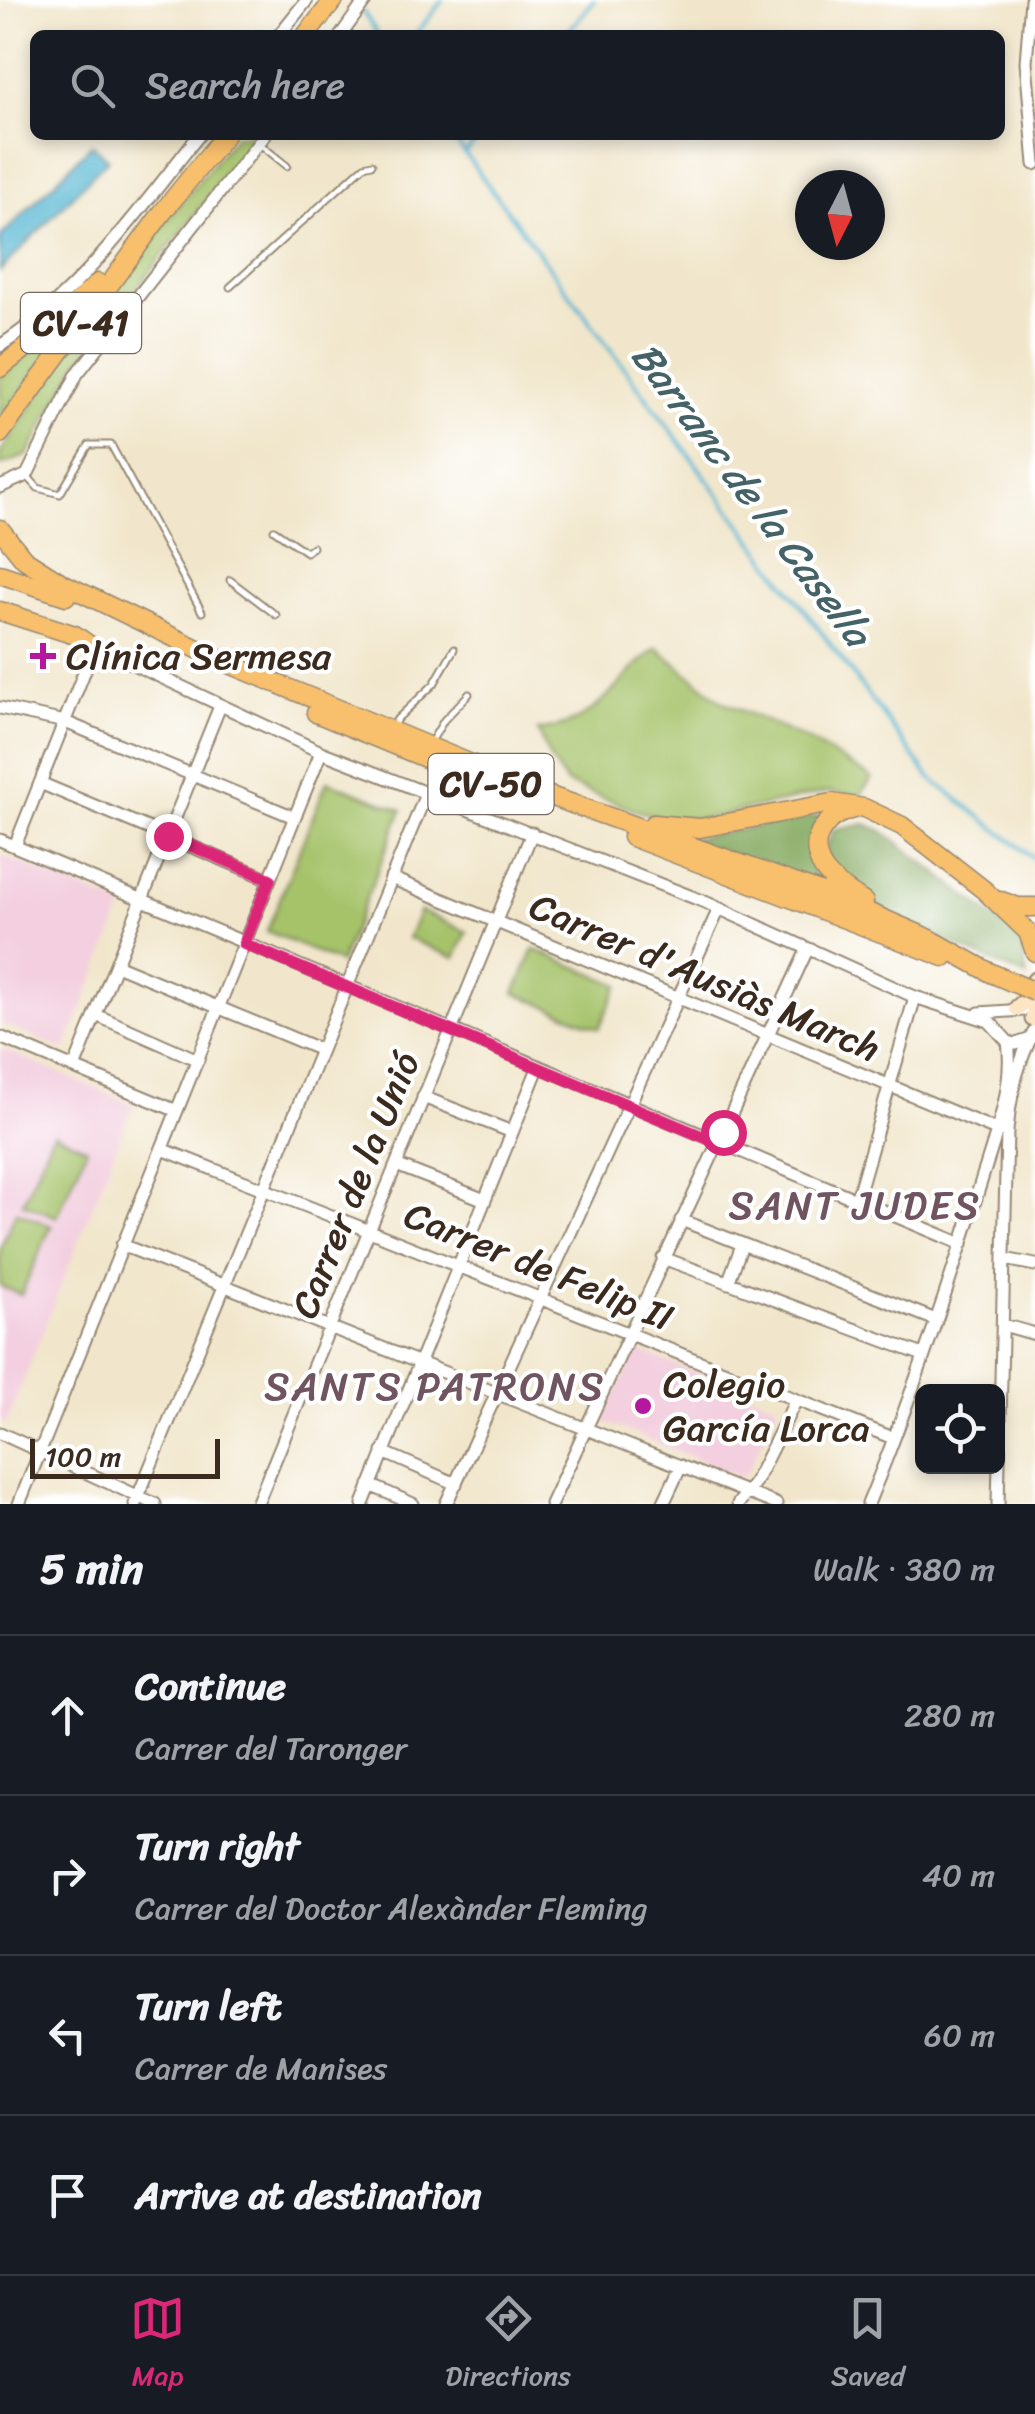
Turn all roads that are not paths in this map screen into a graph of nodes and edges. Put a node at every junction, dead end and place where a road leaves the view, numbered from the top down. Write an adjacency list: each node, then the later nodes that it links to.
1 (307, 0): 5 (street)
2 (366, 0): 7 (street)
3 (1031, 0): 13 (street)
4 (330, 5): 6 (main road)
5 (283, 30)
6 (310, 30)
7 (344, 30)
8 (195, 140): 17 (street)
9 (221, 140): 15 (main road, CV-41)
10 (261, 140): 20 (street)
11 (263, 140): 14 (lane)
12 (372, 164): 16 (lane)
13 (1035, 164)
14 (287, 166)
15 (162, 212): 18 (main road, CV-41); 19 (main road, CV-41)
16 (230, 287)
17 (0, 346)
18 (0, 368)
19 (0, 434)
20 (27, 475): 21 (street); 28 (lane)
21 (0, 486)
22 (0, 529): 36 (main road, CV-50)
23 (274, 530): 24 (lane)
24 (313, 547)
25 (0, 574): 61 (main road, CV-50)
26 (230, 580): 29 (lane)
27 (0, 611): 30 (main road)
28 (202, 612)
29 (276, 615)
30 (95, 649): 33 (street); 35 (street)
31 (454, 649): 36 (lane)
32 (469, 694): 37 (lane)
33 (220, 706): 38 (street); 40 (street)
34 (0, 708): 35 (street)
35 (65, 722): 40 (street); 41 (street)
36 (390, 730): 37 (main road, CV-50)
37 (428, 747): 39 (main road, CV-50)
38 (320, 752): 42 (street); 44 (street)
39 (462, 761): 43 (main road); 56 (main road, CV-50)
40 (192, 774): 44 (street); 46 (street)
41 (40, 783): 46 (street); 48 (street)
42 (426, 794): 45 (street); 49 (street)
43 (864, 808): 51 (main road); 56 (main road)
44 (294, 817): 50 (street)
45 (532, 834): 54 (street); 55 (street, Carrer de la Unió)
46 (168, 836): 50 (street); 52 (street)
47 (0, 840): 48 (street)
48 (15, 846): 52 (street)
49 (391, 878): 55 (street, Carrer d'Ausiàs March); 63 (street)
50 (270, 879): 57 (street)
51 (984, 890): 53 (main road); 59 (main road)
52 (141, 900): 57 (street); 60 (street)
53 (1035, 907)
54 (719, 909): 58 (street); 66 (street)
55 (496, 921): 66 (street, Carrer d'Ausiàs March); 73 (street, Carrer de la Unió)
56 (907, 928): 61 (main road, CV-50)
57 (244, 944): 63 (street); 67 (street)
58 (807, 950): 65 (street); 74 (street)
59 (1035, 952)
60 (116, 965): 67 (street); 70 (street)
61 (991, 972): 64 (main road, CV-50, bridge)
62 (1035, 980): 68 (main road)
63 (347, 987): 73 (street); 77 (street)
64 (1035, 992)
65 (916, 997): 69 (street); 81 (street)
66 (678, 998): 74 (street, Carrer d'Ausiàs March); 83 (street)
67 (219, 1008): 77 (street); 78 (street)
68 (1013, 1009): 69 (street); 71 (street); 72 (street)
69 (959, 1012): 72 (street)
70 (96, 1015): 78 (street); 79 (street)
71 (1033, 1026): 76 (street); 99 (street)
72 (999, 1029): 76 (street)
73 (451, 1030): 80 (street); 82 (street, Carrer de la Unió)
74 (768, 1036): 81 (street, Carrer d'Ausiàs March); 87 (street)
75 (0, 1037): 79 (street)
76 (1008, 1042): 85 (street)
77 (321, 1050): 90 (street)
78 (198, 1060): 84 (street)
79 (74, 1068): 84 (street)
80 (538, 1068): 83 (street); 86 (street)
81 (888, 1087): 85 (street, Carrer d'Ausiàs March); 92 (street)
82 (424, 1097): 86 (street); 89 (street, Carrer de la Unió)
83 (628, 1106): 87 (street); 104 (street)
84 (177, 1111): 88 (street)
85 (996, 1130): 95 (street)
86 (512, 1132): 91 (street)
87 (718, 1143): 92 (street); 93 (street)
88 (162, 1149): 90 (street, Carrer de Felip II); 96 (street)
89 (396, 1165): 91 (street); 94 (street, Carrer de la Unió)
90 (264, 1188): 94 (street, Carrer de Felip II); 103 (street)
91 (484, 1200): 101 (street)
92 (856, 1202): 95 (street)
93 (681, 1220): 97 (street); 98 (street)
94 (370, 1230): 101 (street, Carrer de Felip II); 107 (street, Carrer de la Unió)
95 (962, 1244): 105 (street)
96 (122, 1245): 103 (street); 117 (street)
97 (742, 1245): 102 (street); 105 (street)
98 (663, 1258): 102 (street); 108 (street)
99 (1005, 1259): 100 (street); 106 (street)
100 (1035, 1265)
101 (458, 1266): 104 (street, Carrer de Felip II); 111 (street)
102 (728, 1283): 110 (street)
103 (225, 1285): 107 (street); 123 (street)
104 (540, 1298): 108 (street, Carrer de Felip II); 112 (street)
105 (936, 1320): 110 (street)
106 (1003, 1325): 109 (street); 135 (street)
107 (330, 1327): 111 (street); 126 (street, Carrer de la Unió)
108 (629, 1334): 113 (street, Carrer de Felip II); 114 (street)
109 (1035, 1334)
110 (923, 1355): 116 (street)
111 (418, 1361): 112 (street); 118 (street)
112 (496, 1392): 114 (street); 120 (street)
113 (796, 1400): 116 (street, Carrer de Felip II); 122 (street)
114 (586, 1428): 119 (street); 130 (street)
115 (0, 1433): 117 (street)
116 (893, 1438): 134 (street)
117 (41, 1452): 123 (street); 124 (street)
118 (384, 1452): 120 (street); 121 (street)
119 (681, 1466): 122 (street); 131 (street)
120 (456, 1484): 129 (street)
121 (370, 1485): 127 (street); 128 (street)
122 (748, 1492): 132 (street); 133 (street)
123 (137, 1500): 125 (street)
124 (20, 1504)
125 (155, 1504)
126 (257, 1504)
127 (362, 1504)
128 (414, 1504)
129 (446, 1504)
130 (551, 1504)
131 (663, 1504)
132 (738, 1504)
133 (776, 1504)
134 (868, 1504)
135 (998, 1504)

